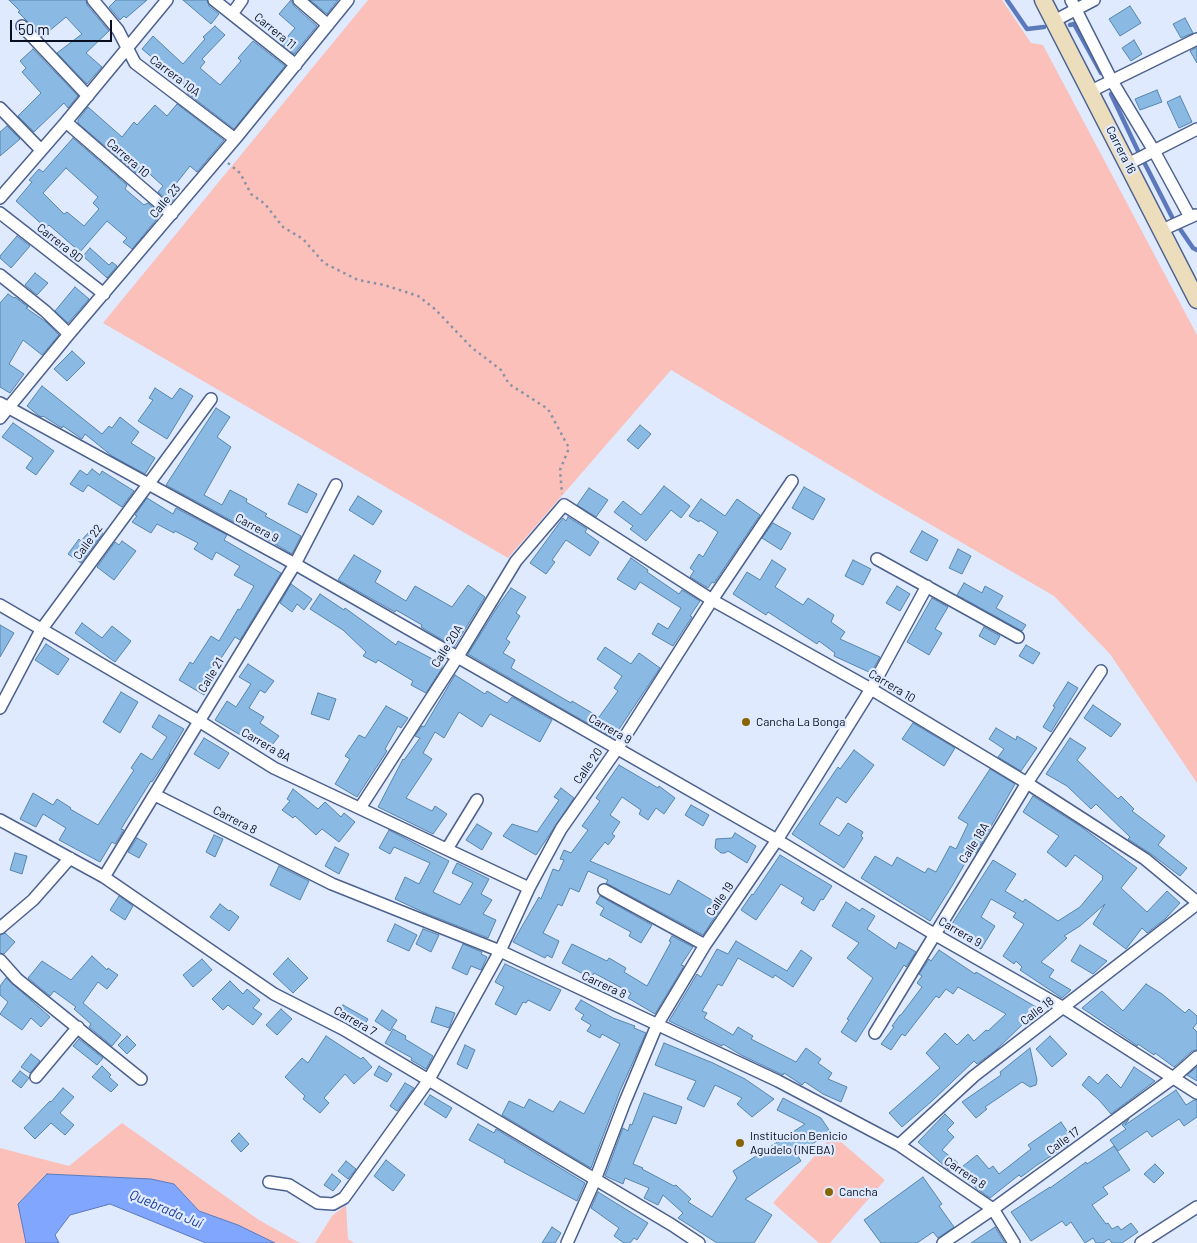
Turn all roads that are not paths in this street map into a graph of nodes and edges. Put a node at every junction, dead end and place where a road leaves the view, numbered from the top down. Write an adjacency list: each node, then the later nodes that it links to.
1 (93, 0): 15 (street, Carrera 10A)
2 (167, 0): 15 (street)
3 (214, 0): 10 (street, Carrera 11)
4 (242, 0): 10 (street)
5 (299, 0): 12 (street)
6 (348, 0): 12 (street, Calle 23)
7 (1044, 0): 11 (main road, Carrera 16)
8 (1094, 0): 9 (street)
9 (1073, 5): 11 (street); 17 (street)
10 (232, 14): 16 (street, Carrera 11)
11 (1054, 21): 18 (main road, Carrera 16)
12 (328, 25): 16 (street, Calle 23)
13 (22, 26): 19 (street)
14 (1197, 39): 17 (street)
15 (127, 48): 19 (street); 23 (street, Carrera 10A)
16 (296, 65): 23 (street, Calle 23)
17 (1112, 80): 18 (street); 25 (street)
18 (1091, 91): 26 (main road, Carrera 16)
19 (88, 96): 21 (street)
20 (0, 108): 24 (street)
21 (66, 122): 24 (street); 29 (street, Carrera 10)
22 (1197, 129): 25 (street)
23 (235, 139): 29 (street, Calle 23)
24 (41, 150): 27 (street)
25 (1154, 151): 26 (street); 30 (street)
26 (1128, 164): 31 (main road, Carrera 16)
27 (0, 198)
28 (0, 213): 33 (street, Carrera 9D)
29 (172, 214): 33 (street, Calle 23)
30 (1194, 216): 31 (street)
31 (1162, 230): 34 (main road, Carrera 16)
32 (0, 275): 35 (street)
33 (104, 294): 35 (street, Calle 23)
34 (1197, 300)
35 (69, 334): 37 (street, Calle 23)
36 (211, 399): 40 (street, Calle 22)
37 (4, 406): 38 (street, Calle 23); 40 (street, Carrera 9)
38 (0, 418)
39 (792, 481): 46 (street, Calle 20)
40 (148, 484): 44 (street, Carrera 9); 48 (street, Calle 22)
41 (336, 485): 44 (street, Calle 21)
42 (564, 505): 46 (street, Carrera 10); 50 (street, Calle 20A)
43 (878, 558): 45 (street)
44 (295, 564): 50 (street, Carrera 9); 54 (street, Calle 21)
45 (927, 586): 49 (street); 52 (street, Calle 19)
46 (712, 600): 52 (street, Carrera 10); 55 (street, Calle 20)
47 (0, 605): 48 (street, Carrera 8A)
48 (40, 630): 53 (street, Calle 22); 54 (street, Carrera 8A)
49 (1018, 637)
50 (457, 658): 55 (street, Carrera 9); 59 (street, Calle 20A)
51 (1101, 671): 56 (street, Calle 18A)
52 (871, 689): 56 (street, Carrera 10); 61 (street, Calle 19)
53 (0, 708)
54 (199, 721): 57 (street, Calle 21); 59 (street, Carrera 8A)
55 (617, 749): 61 (street, Carrera 9); 65 (street, Calle 20)
56 (1027, 783): 67 (street, Carrera 10); 69 (street, Calle 18A)
57 (155, 795): 64 (street, Calle 21); 71 (street, Carrera 8)
58 (477, 800): 62 (street)
59 (360, 808): 62 (street, Carrera 8A)
60 (0, 820): 63 (street, Carrera 7)
61 (777, 840): 69 (street, Carrera 9); 70 (street, Calle 19)
62 (447, 849): 65 (street, Carrera 8A)
63 (70, 858): 64 (street, Carrera 7); 68 (street)
64 (104, 877): 81 (street, Carrera 7)
65 (530, 888): 71 (street, Calle 20)
66 (604, 890): 70 (street)
67 (1197, 903): 73 (street, Calle 18)
68 (0, 928)
69 (934, 934): 73 (street, Carrera 9); 76 (street, Calle 18A)
70 (705, 945): 74 (street, Calle 19)
71 (500, 951): 74 (street, Carrera 8); 81 (street, Calle 20)
72 (0, 960): 75 (street)
73 (1064, 1008): 79 (street, Carrera 9); 83 (street, Calle 18)
74 (657, 1026): 83 (street, Carrera 8); 84 (street, Calle 19)
75 (78, 1027): 78 (street); 80 (street)
76 (875, 1034)
77 (1197, 1058): 79 (street, Calle 17)
78 (36, 1077)
79 (1174, 1078): 82 (street, Carrera 9); 87 (street, Calle 17)
80 (141, 1079)
81 (428, 1081): 84 (street, Carrera 7); 85 (street, Calle 20)
82 (1197, 1093)
83 (899, 1145): 87 (street, Carrera 8)
84 (595, 1180): 88 (street, Calle 19); 89 (street, Carrera 7)
85 (269, 1182)
86 (1197, 1207): 92 (street)
87 (993, 1209): 90 (street, Calle 17); 91 (street, Carrera 8)
88 (567, 1243)
89 (699, 1243)
90 (942, 1243)
91 (1014, 1243)
92 (1141, 1243)

